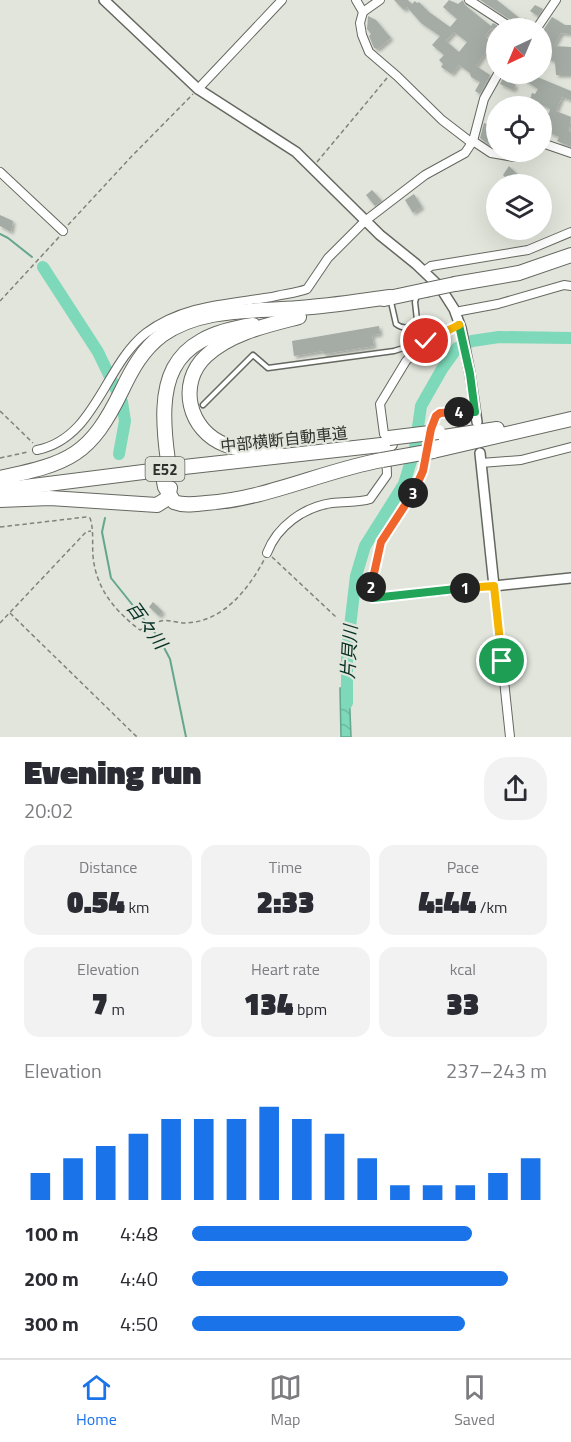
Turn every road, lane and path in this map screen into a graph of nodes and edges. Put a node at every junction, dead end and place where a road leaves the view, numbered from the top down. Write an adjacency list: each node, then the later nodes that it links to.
1 (104, 0): 12 (street)
2 (282, 0): 12 (street)
3 (356, 0): 7 (street)
4 (380, 0): 7 (street)
5 (470, 0): 8 (street)
6 (556, 0): 9 (street)
7 (363, 12): 10 (street)
8 (497, 18)
9 (544, 18)
10 (391, 72): 13 (street); 17 (path)
11 (492, 84): 13 (street)
12 (198, 89): 17 (street); 20 (path)
13 (472, 142): 15 (street); 19 (street)
14 (552, 146): 16 (street)
15 (486, 150)
16 (571, 153)
17 (312, 168): 19 (street)
18 (0, 172): 20 (street)
19 (365, 221): 23 (street); 40 (street)
20 (63, 231): 27 (path)
21 (571, 232): 23 (street)
22 (571, 255): 25 (highway, bridge)
23 (424, 271): 28 (street)
24 (571, 286): 28 (street)
25 (422, 291): 26 (highway); 26 (lane)
26 (390, 297): 29 (highway)
27 (0, 301)
28 (455, 312): 30 (street)
29 (299, 313): 38 (highway); 43 (highway); 46 (highway)
30 (460, 326): 31 (street); 34 (street)
31 (426, 341): 32 (lane); 38 (street)
32 (203, 405)
33 (0, 411): 40 (path)
34 (475, 412): 36 (street); 37 (path)
35 (571, 418): 36 (highway); 37 (highway)
36 (480, 427): 37 (highway)
37 (433, 441): 38 (highway, bridge); 38 (highway, bridge); 55 (path)
38 (386, 445): 47 (highway, 中部横断自動車道 / E52); 48 (highway); 52 (street)
39 (571, 447): 44 (street)
40 (37, 450): 42 (path)
41 (480, 453): 44 (street)
42 (0, 458)
43 (165, 462)
44 (481, 464): 54 (street)
45 (167, 476): 48 (highway)
46 (0, 478)
47 (0, 490)
48 (169, 495): 49 (highway)
49 (0, 500)
50 (0, 527): 51 (path)
51 (91, 531): 52 (path); 56 (path)
52 (267, 553): 57 (path)
53 (571, 578): 54 (street)
54 (494, 586): 55 (street); 60 (street)
55 (373, 598)
56 (10, 613): 58 (path); 59 (path)
57 (336, 617)
58 (0, 623)
59 (137, 737)
60 (510, 737)

